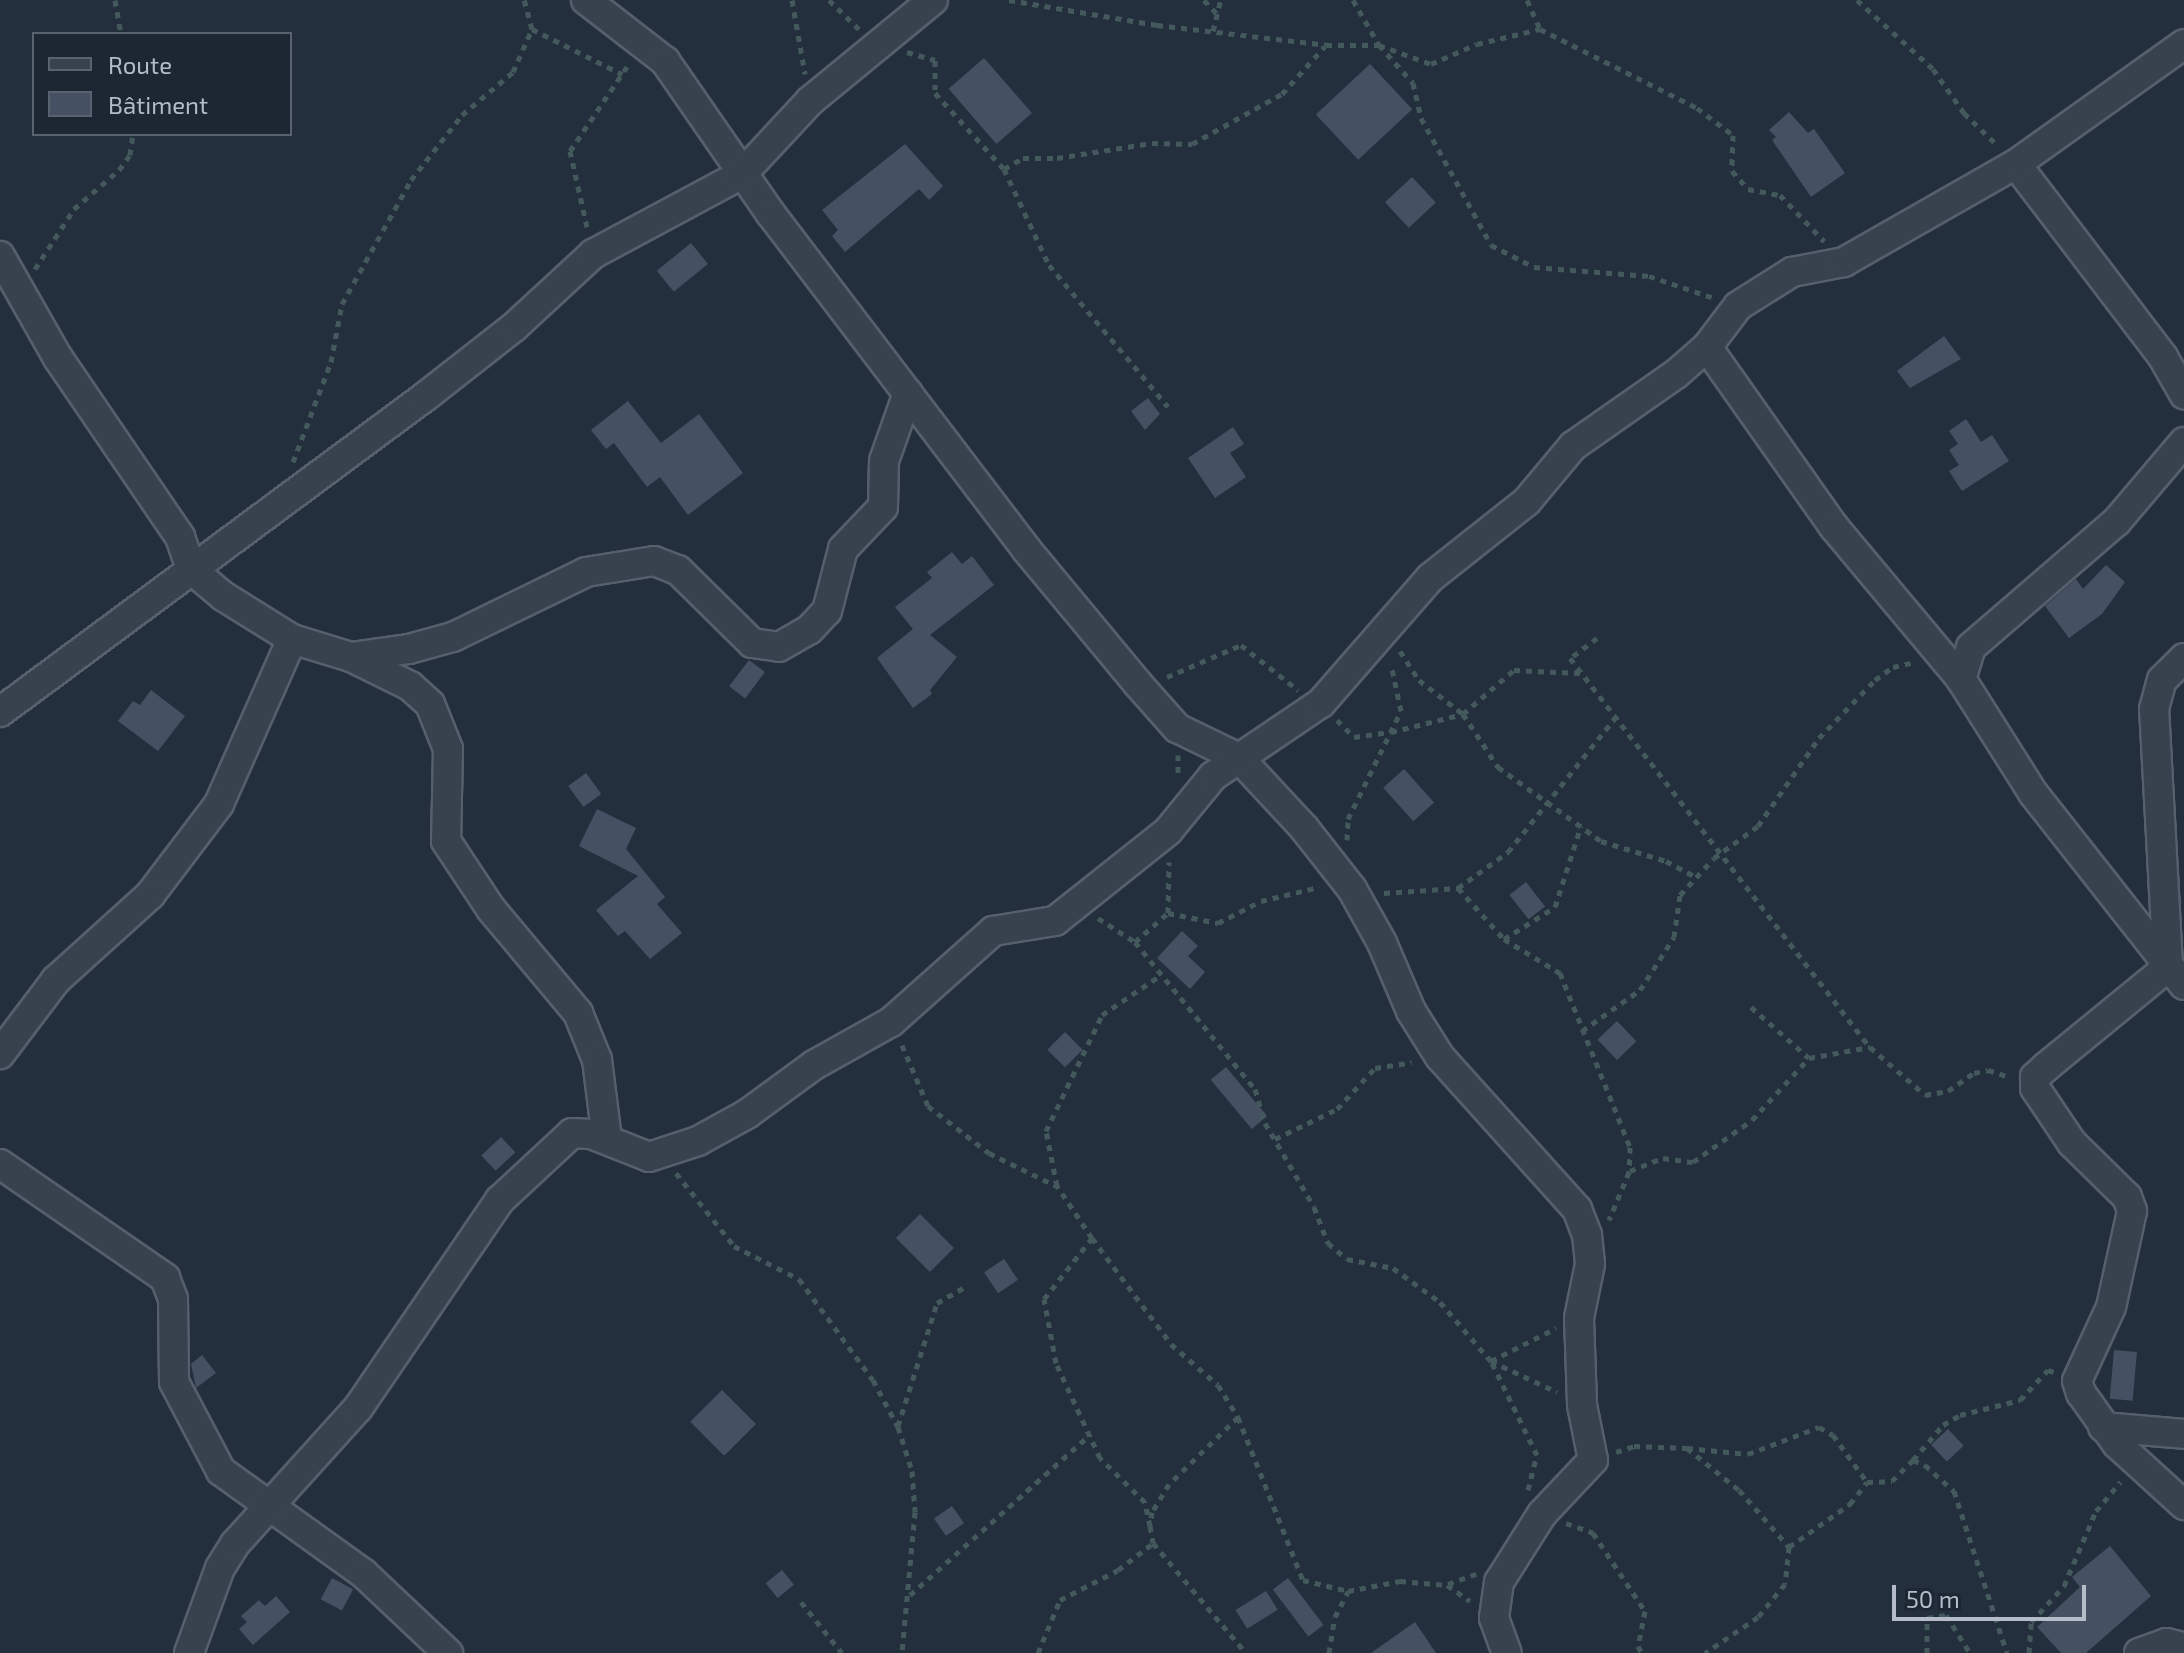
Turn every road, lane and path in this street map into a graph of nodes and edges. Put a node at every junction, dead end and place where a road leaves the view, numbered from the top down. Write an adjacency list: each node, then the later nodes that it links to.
1 (115, 0): 16 (path)
2 (524, 0): 13 (path)
3 (586, 0): 17 (street)
4 (792, 0): 23 (path)
5 (933, 0): 23 (street)
6 (1009, 0): 15 (path)
7 (1204, 0): 12 (path)
8 (1221, 0): 12 (path)
9 (1353, 0): 20 (path)
10 (1527, 0): 14 (path)
11 (1857, 0): 25 (path)
12 (1217, 15): 15 (path)
13 (532, 29): 21 (path); 38 (path)
14 (1540, 29): 20 (path); 30 (path)
15 (1213, 31): 19 (path)
16 (121, 32)
17 (642, 44): 21 (path); 27 (street)
18 (2184, 44): 25 (street)
19 (1326, 45): 20 (path); 26 (path)
20 (1379, 45): 32 (path)
21 (622, 74): 28 (path)
22 (935, 93): 26 (path)
23 (810, 101): 27 (street)
24 (133, 136): 31 (path)
25 (2016, 164): 30 (street); 35 (street)
26 (1004, 169): 36 (path)
27 (742, 174): 28 (street); 34 (street)
28 (593, 254): 38 (street)
29 (0, 256): 31 (street)
30 (1844, 262): 32 (street)
31 (21, 294): 39 (street)
32 (1738, 306): 33 (street)
33 (1707, 347): 40 (street); 45 (street)
34 (908, 393): 43 (street); 48 (street)
35 (2184, 394)
36 (1168, 407)
37 (2184, 442): 45 (street)
38 (279, 504): 39 (street)
39 (191, 569): 42 (street); 46 (street)
40 (1388, 631): 48 (street); 49 (path); 53 (path)
41 (1597, 638): 47 (path)
42 (292, 639): 43 (street); 65 (street)
43 (351, 657): 68 (street)
44 (2184, 658): 59 (street)
45 (1961, 679): 51 (path); 59 (street)
46 (0, 712)
47 (1615, 718): 49 (path); 51 (path)
48 (1239, 758): 53 (street); 55 (street)
49 (1552, 803): 50 (path); 54 (path)
50 (1581, 826): 52 (path); 57 (path)
51 (1721, 853): 52 (path); 64 (path)
52 (1696, 877): 62 (path)
53 (1350, 888): 54 (path); 56 (path); 63 (street)
54 (1458, 888): 57 (path)
55 (1072, 907): 58 (path); 61 (street)
56 (1168, 913)
57 (1504, 939): 62 (path)
58 (1161, 975): 69 (path); 73 (path)
59 (2176, 976): 67 (street)
60 (1751, 1007): 66 (path)
61 (891, 1022): 70 (street); 73 (path)
62 (1582, 1031): 72 (path)
63 (1432, 1044): 69 (path); 75 (street)
64 (1870, 1047): 66 (path); 67 (path)
65 (0, 1054)
66 (1809, 1058): 72 (path)
67 (2035, 1088): 79 (street)
68 (607, 1139): 70 (street); 93 (street)
69 (1275, 1139): 78 (path)
70 (649, 1157): 82 (path)
71 (0, 1164): 93 (street)
72 (1629, 1172): 75 (path)
73 (1057, 1186): 74 (path)
74 (1092, 1238): 81 (path); 84 (path)
75 (1590, 1264): 77 (street)
76 (968, 1285): 82 (path)
77 (1579, 1318): 78 (path); 80 (street)
78 (1491, 1361): 80 (path); 92 (path)
79 (2077, 1381): 83 (street); 88 (path)
80 (1582, 1405): 87 (street)
81 (1238, 1417): 94 (path); 97 (path)
82 (898, 1427): 98 (path)
83 (2103, 1427): 85 (street); 89 (street)
84 (1091, 1434): 94 (path); 98 (path)
85 (2184, 1434)
86 (1687, 1448): 87 (path); 90 (path); 96 (path)
87 (1593, 1460): 92 (street)
88 (1913, 1460): 90 (path); 114 (path)
89 (2136, 1463): 91 (street); 115 (path)
90 (1867, 1482): 96 (path)
91 (2184, 1505)
92 (1534, 1506): 100 (street); 110 (path)
93 (272, 1508): 102 (street); 103 (street)
94 (1150, 1526): 95 (path)
95 (1153, 1543): 106 (path); 107 (path)
96 (1789, 1547): 111 (path)
97 (1348, 1591): 100 (path); 108 (path)
98 (910, 1595): 105 (path)
99 (801, 1602): 104 (path)
100 (1494, 1618): 109 (street)
101 (2184, 1647): 116 (street)
102 (189, 1653)
103 (448, 1653)
104 (842, 1653)
105 (902, 1653)
106 (1038, 1653)
107 (1246, 1653)
108 (1329, 1653)
109 (1507, 1653)
110 (1642, 1653)
111 (1705, 1653)
112 (1927, 1653): 113 (path)
113 (1970, 1653)
114 (2007, 1653)
115 (2029, 1653)
116 (2139, 1653)

